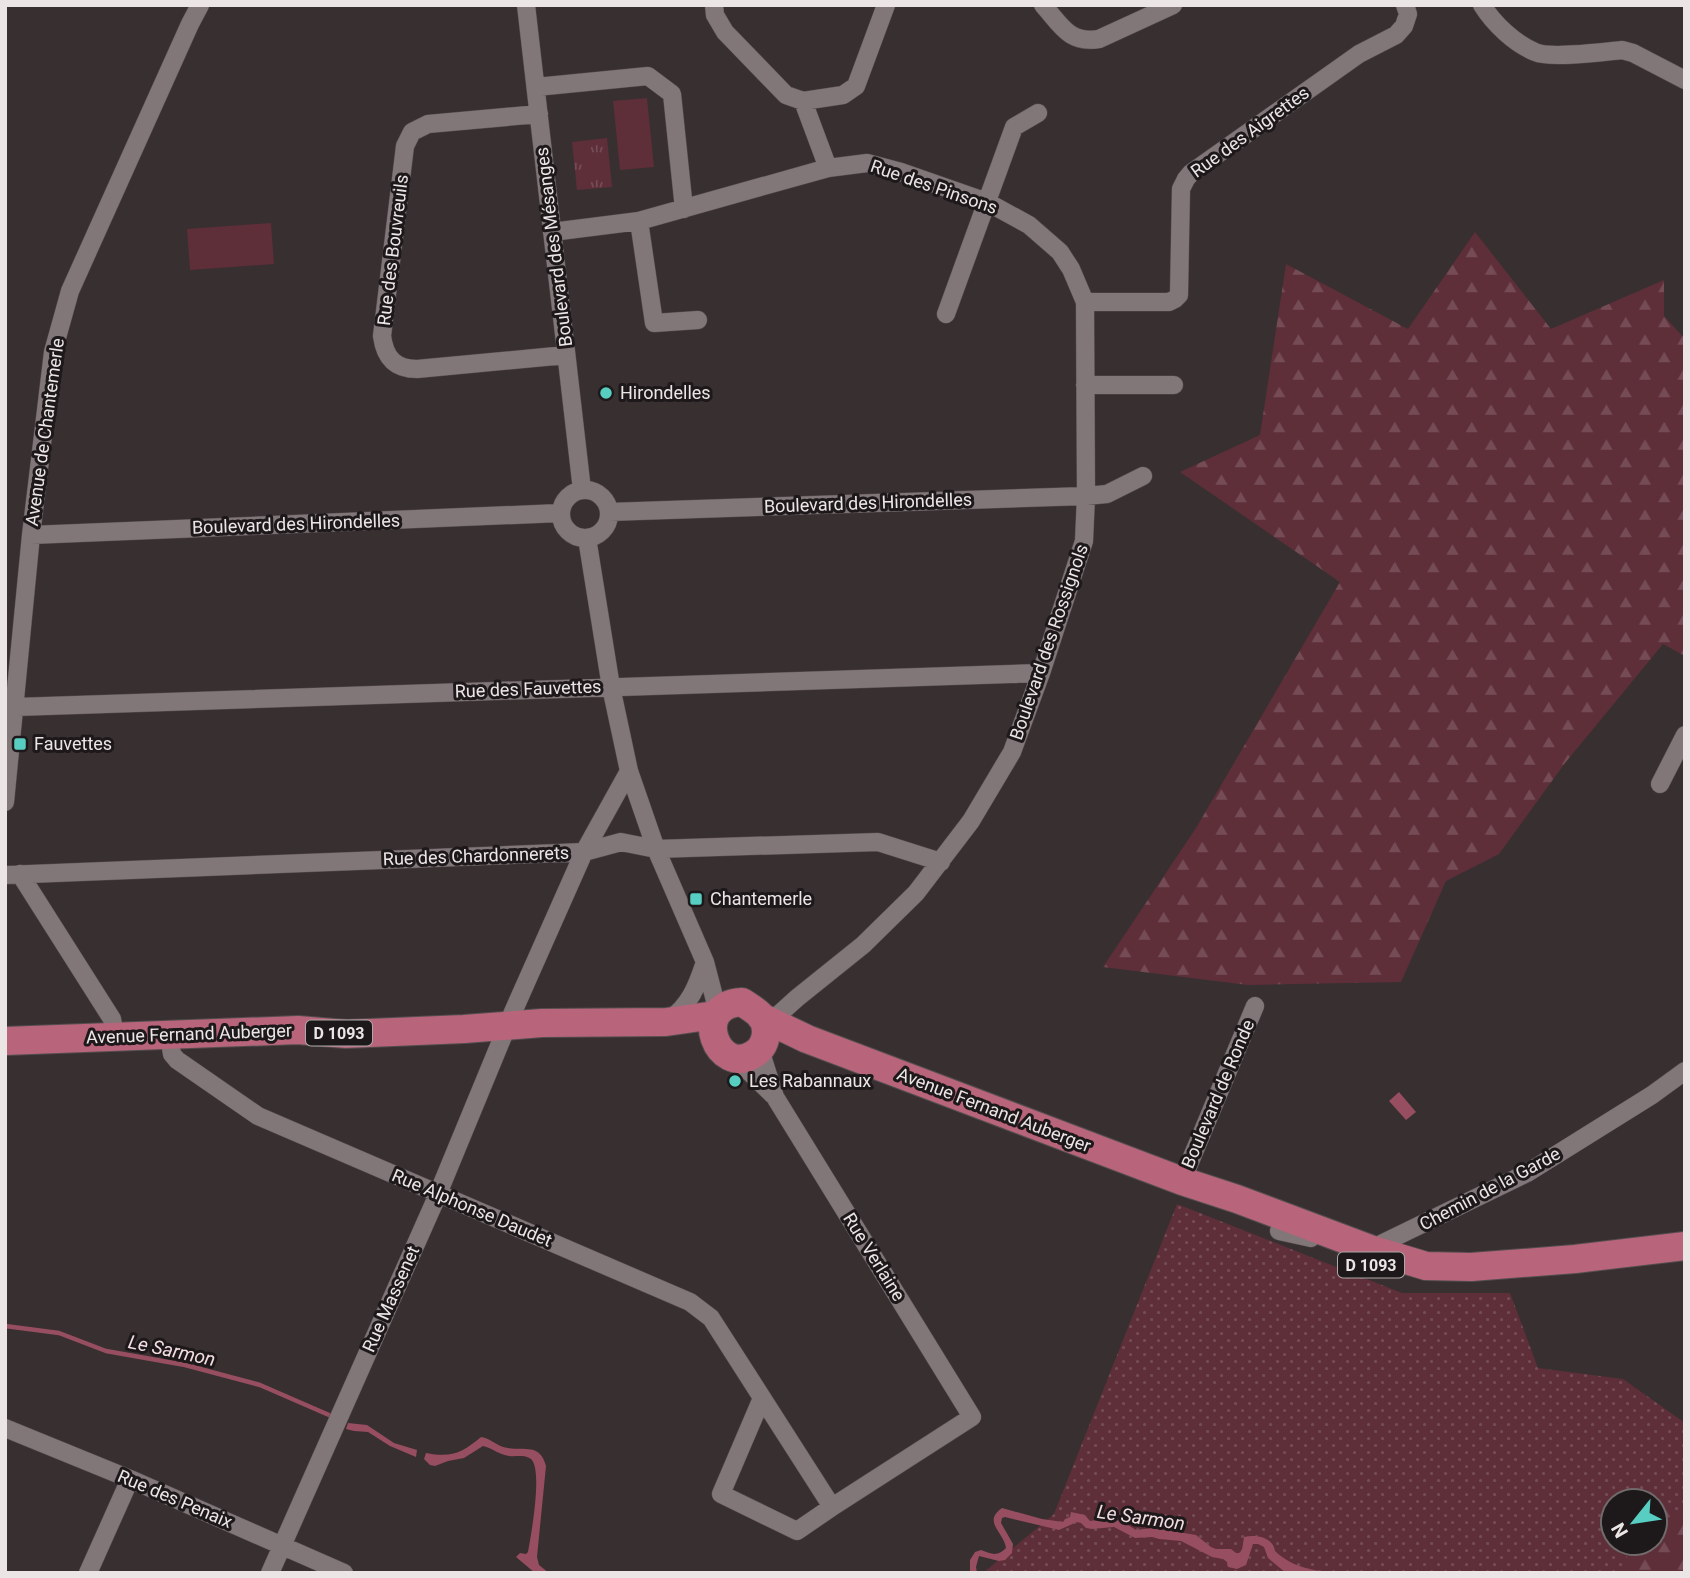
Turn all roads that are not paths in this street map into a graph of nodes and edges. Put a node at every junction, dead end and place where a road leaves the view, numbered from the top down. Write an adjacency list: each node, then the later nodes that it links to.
1 (200, 5): 30 (street, Avenue de Chantemerle)
2 (526, 5): 10 (street, Boulevard des Mésanges)
3 (714, 5): 11 (street)
4 (886, 5): 11 (street)
5 (1043, 5): 6 (street)
6 (1173, 5)
7 (1405, 5): 19 (street, Rue des Aigrettes)
8 (1482, 5): 9 (street)
9 (1685, 80)
10 (536, 87): 13 (street, Boulevard des Mésanges); 16 (street)
11 (803, 101): 14 (street)
12 (1038, 113): 15 (street)
13 (539, 114): 18 (street, Boulevard des Mésanges); 22 (street, Rue des Bouvreuils)
14 (828, 168): 15 (street, Rue des Pinsons); 16 (street, Rue des Pinsons)
15 (987, 202): 19 (street, Rue des Pinsons); 20 (street)
16 (684, 209): 17 (street, Rue des Pinsons)
17 (639, 221): 18 (street, Rue des Pinsons); 21 (street)
18 (552, 232): 22 (street, Boulevard des Mésanges)
19 (1085, 302): 23 (street, Rue des Pinsons)
20 (946, 314)
21 (698, 320)
22 (566, 355): 26 (street, Boulevard des Mésanges)
23 (1085, 385): 24 (street); 27 (street, Rue des Pinsons)
24 (1174, 385)
25 (1143, 477): 27 (street)
26 (582, 490): 28 (street); 29 (street)
27 (1086, 496): 28 (street, Boulevard des Hirondelles); 32 (street, Boulevard des Rossignols)
28 (609, 512): 31 (street)
29 (560, 513): 30 (street, Boulevard des Hirondelles); 31 (street)
30 (31, 535): 34 (street, Avenue de Chantemerle)
31 (587, 538): 33 (street)
32 (1041, 673): 33 (street, Rue des Fauvettes); 42 (street, Boulevard des Rossignols)
33 (611, 687): 34 (street, Rue des Fauvettes); 37 (street)
34 (16, 707): 39 (street, Avenue de Chantemerle)
35 (1685, 735): 36 (street)
36 (1677, 768): 38 (street)
37 (629, 771): 40 (street); 41 (street, Rue Massenet)
38 (1660, 784)
39 (5, 802)
40 (656, 849): 41 (street, Rue des Chardonnerets); 42 (street, Rue des Chardonnerets); 44 (street)
41 (584, 852): 43 (street, Rue des Chardonnerets); 49 (street, Rue Massenet)
42 (941, 862): 45 (street, Boulevard des Rossignols)
43 (12, 875): 51 (street)
44 (705, 962): 47 (street); 47 (street); 48 (street)
45 (797, 998): 47 (street, Boulevard des Rossignols); 52 (street)
46 (1255, 1006): 57 (street, Boulevard de Ronde)
47 (745, 1021): 48 (main road, Avenue Fernand Auberger / D 1093); 52 (main road, Avenue Fernand Auberger / D 1093); 54 (main road); 56 (street, Rue Verlaine)
48 (666, 1022): 49 (main road, Avenue Fernand Auberger / D 1093)
49 (509, 1024): 50 (main road, Avenue Fernand Auberger / D 1093); 58 (street, Rue Massenet)
50 (169, 1035): 51 (main road, Avenue Fernand Auberger / D 1093); 58 (street, Rue Alphonse Daudet)
51 (116, 1037): 53 (main road, Avenue Fernand Auberger / D 1093)
52 (807, 1039): 57 (main road, Avenue Fernand Auberger / D 1093)
53 (5, 1041)
54 (736, 1058): 56 (street, Rue Verlaine)
55 (1685, 1071): 61 (street, Chemin de la Garde)
56 (775, 1097): 66 (street, Rue Verlaine)
57 (1182, 1181): 59 (main road, Avenue Fernand Auberger / D 1093); 61 (main road, Avenue Fernand Auberger / D 1093)
58 (438, 1193): 63 (street, Rue Alphonse Daudet); 67 (street, Rue Massenet)
59 (1279, 1231): 61 (street); 62 (main road, Avenue Fernand Auberger / D 1093)
60 (1685, 1246): 62 (main road, Avenue Fernand Auberger / D 1093)
61 (1373, 1250): 62 (main road, Avenue Fernand Auberger / D 1093)
62 (1575, 1259)
63 (762, 1398): 66 (street, Rue Alphonse Daudet); 66 (street)
64 (5, 1428): 65 (street, Rue des Penaix)
65 (130, 1479): 67 (street, Rue des Penaix); 68 (street)
66 (832, 1507)
67 (281, 1545): 69 (street, Rue Massenet); 70 (street, Rue des Penaix)
68 (88, 1573)
69 (270, 1573)
70 (344, 1573)

